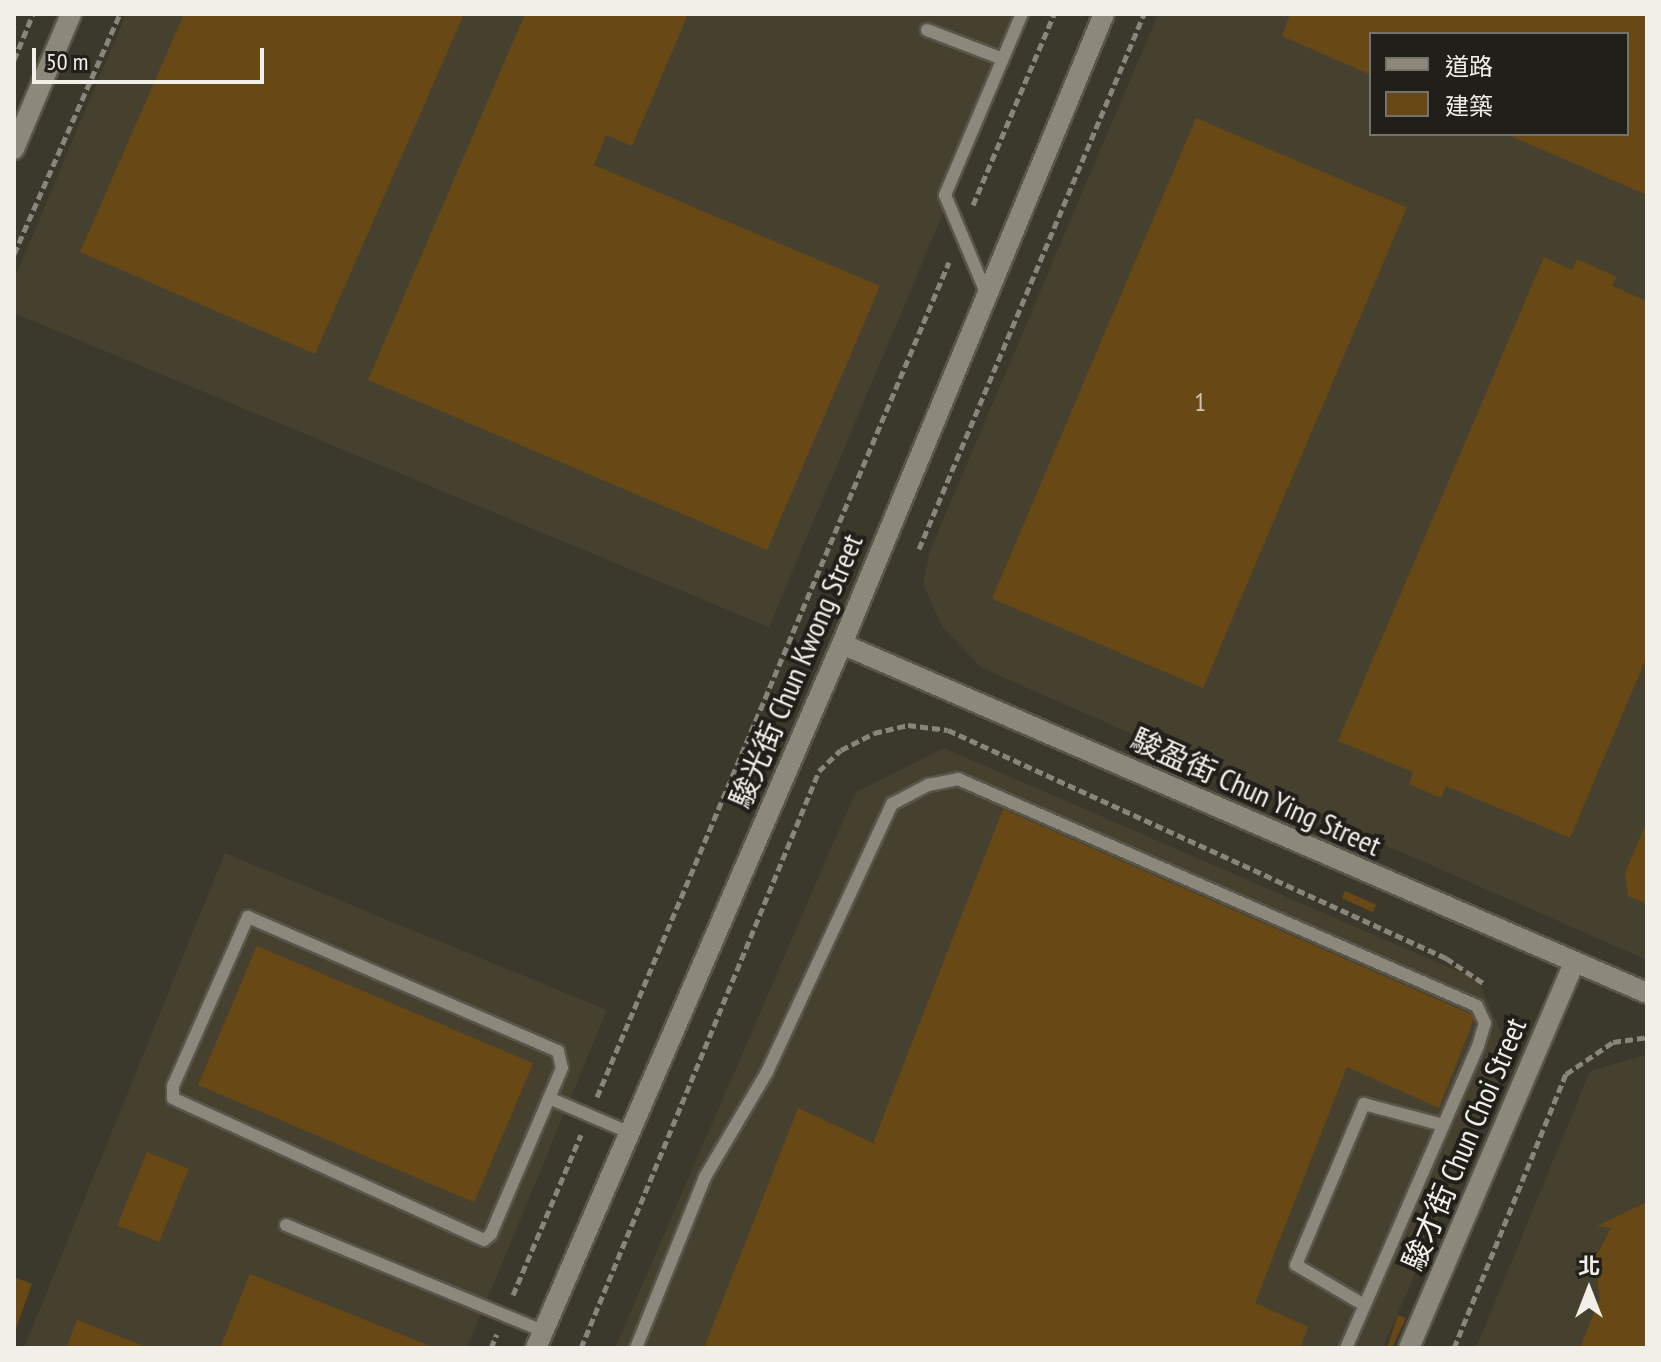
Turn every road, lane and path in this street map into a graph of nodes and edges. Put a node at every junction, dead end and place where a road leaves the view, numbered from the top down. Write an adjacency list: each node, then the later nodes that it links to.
1 (33, 14): 10 (path)
2 (71, 14): 11 (street)
3 (120, 14): 13 (path)
4 (1022, 14): 9 (lane)
5 (1054, 14): 12 (path)
6 (1104, 14): 14 (street, 駿光街 Chun Kwong Street)
7 (1144, 14): 15 (path)
8 (927, 30): 9 (lane)
9 (1003, 59): 12 (lane)
10 (14, 60)
11 (14, 149)
12 (961, 233): 14 (lane); 22 (path)
13 (14, 254)
14 (987, 295): 16 (street, 駿光街 Chun Kwong Street)
15 (919, 549)
16 (842, 644): 17 (street, 駿盈街 Chun Ying Street); 24 (street, 駿光街 Chun Kwong Street)
17 (1574, 963): 19 (street, 駿盈街 Chun Ying Street); 33 (street, 駿才街 Chun Choi Street)
18 (1471, 973): 30 (path)
19 (1647, 993)
20 (1647, 1037): 34 (path)
21 (549, 1098): 21 (lane); 22 (lane)
22 (589, 1115): 24 (lane); 27 (path)
23 (1443, 1125): 26 (lane); 26 (lane); 31 (lane)
24 (628, 1132): 28 (street, 駿光街 Chun Kwong Street)
25 (286, 1225): 27 (lane)
26 (1364, 1305): 32 (lane)
27 (504, 1316): 28 (lane); 29 (path)
28 (540, 1340)
29 (491, 1348)
30 (581, 1348)
31 (636, 1348)
32 (1346, 1348)
33 (1409, 1348)
34 (1454, 1348)

